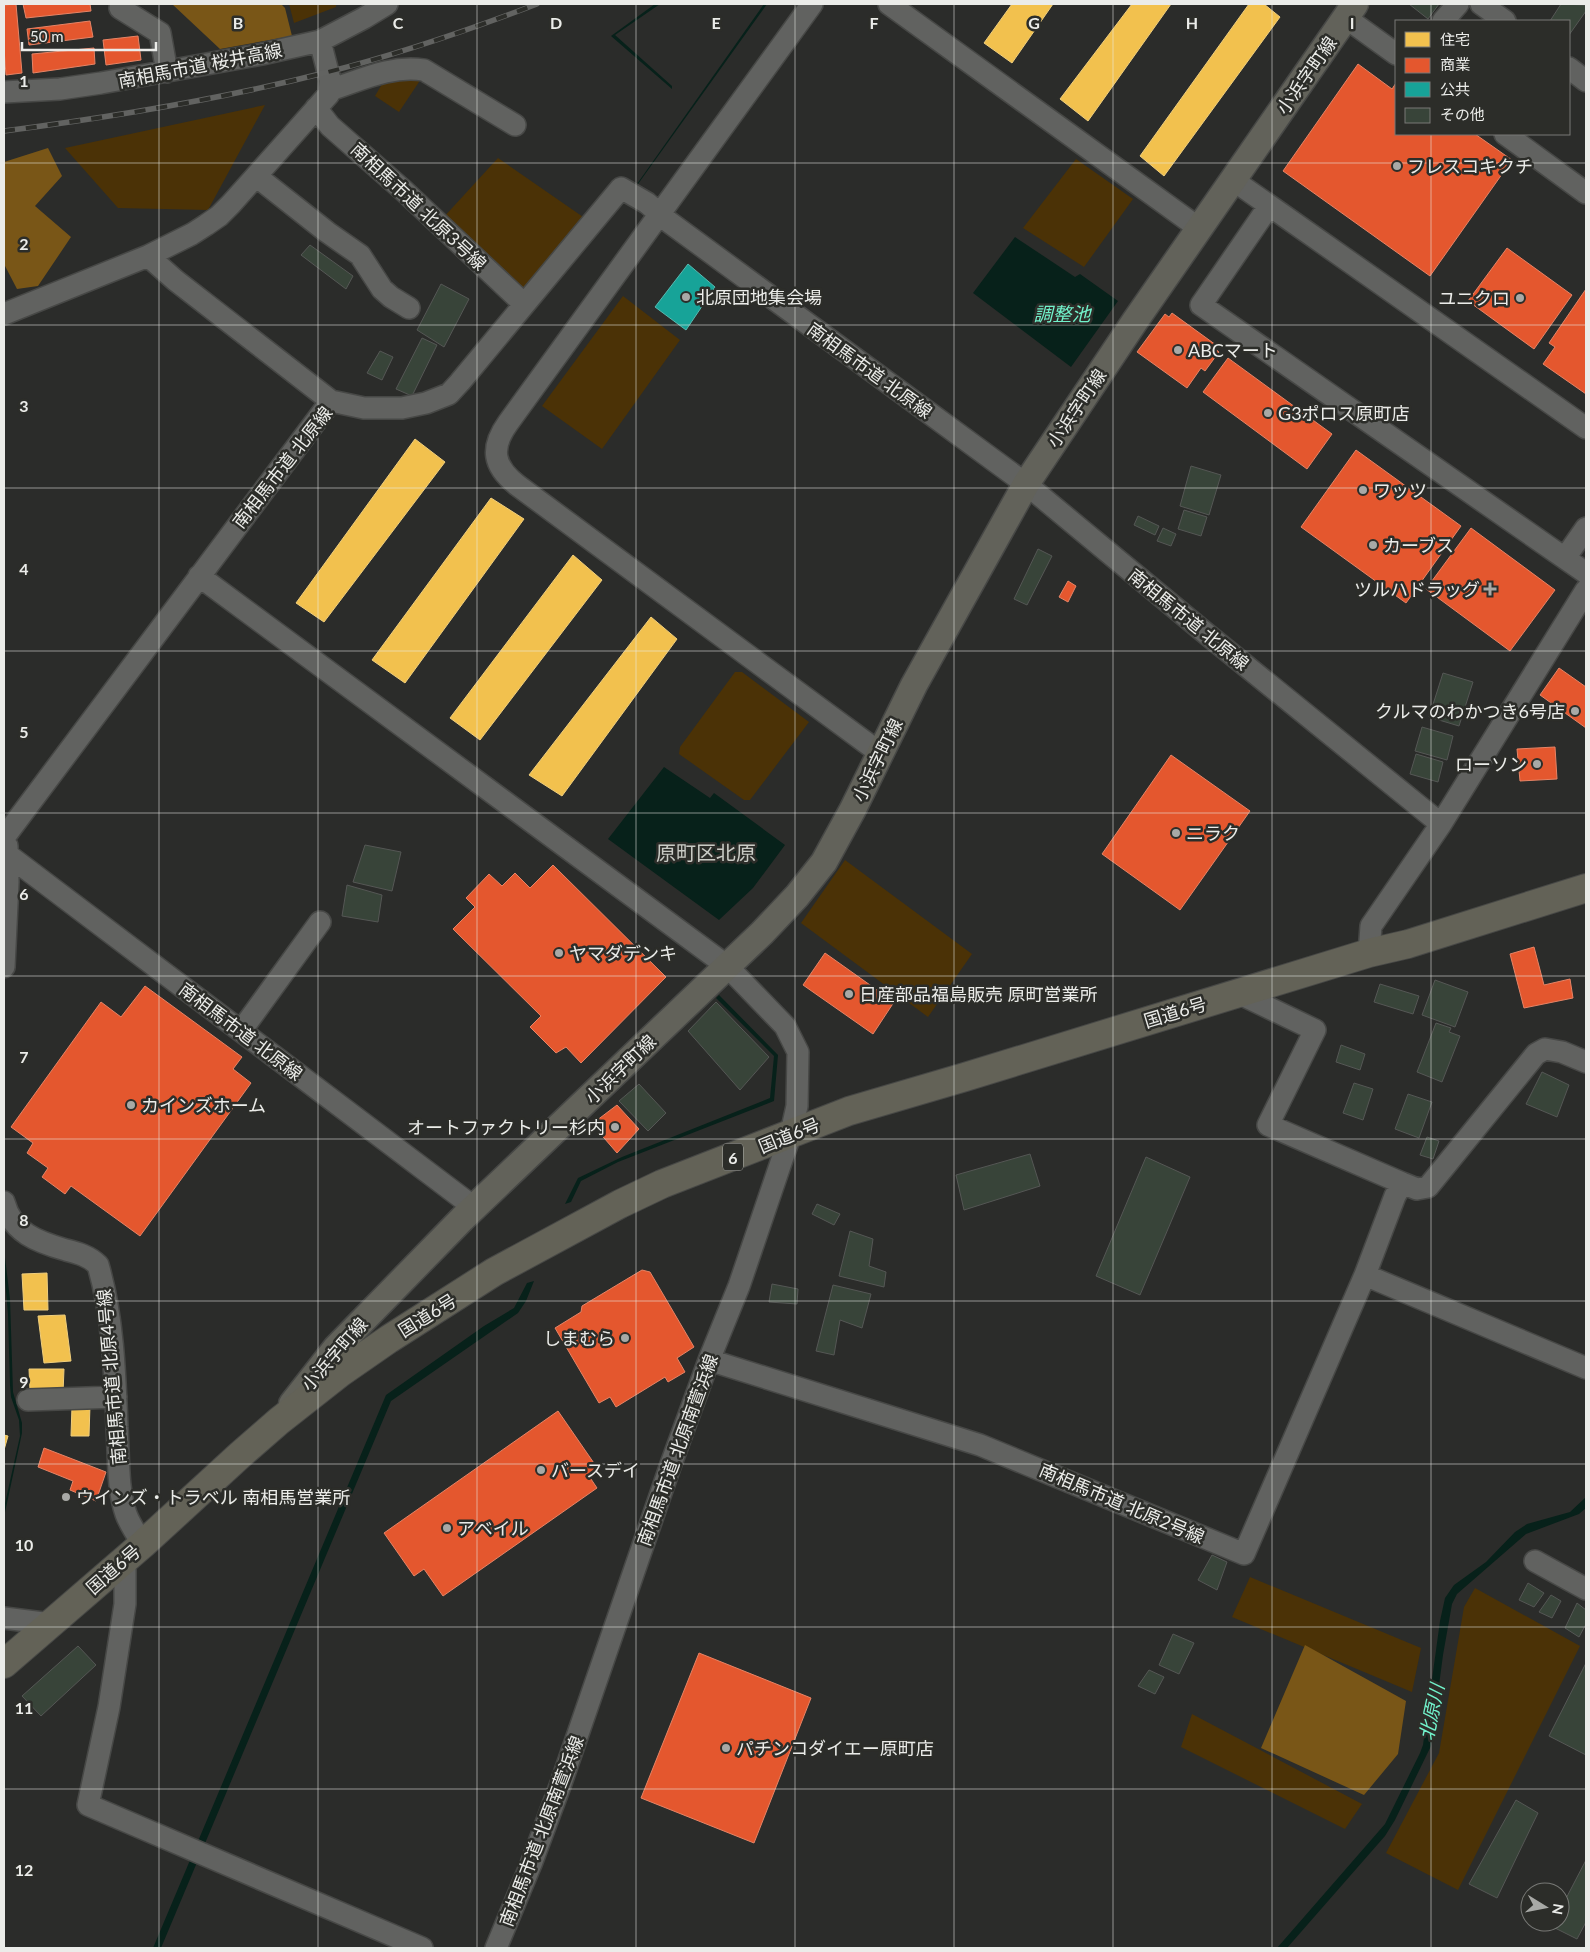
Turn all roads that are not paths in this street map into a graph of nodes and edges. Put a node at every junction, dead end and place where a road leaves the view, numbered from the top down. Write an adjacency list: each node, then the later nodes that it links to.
1 (386, 4): 8 (street, 南相馬市道 桜井高線)
2 (812, 4): 25 (street)
3 (889, 4): 26 (street)
4 (1458, 4): 9 (street)
5 (1481, 4): 10 (street)
6 (120, 8): 14 (street)
7 (1350, 11): 12 (street); 22 (main road, 小浜字町線)
8 (353, 13): 11 (street, 南相馬市道 桜井高線)
9 (1444, 20)
10 (1504, 20)
11 (320, 41): 14 (street, 南相馬市道 桜井高線); 16 (street)
12 (1395, 53)
13 (1570, 69): 15 (street)
14 (167, 72): 17 (street, 南相馬市道 桜井高線)
15 (1586, 81)
16 (330, 90): 18 (street); 19 (street)
17 (4, 92)
18 (316, 108): 21 (street); 28 (street, 南相馬市道 北原3号線)
19 (515, 125)
20 (1506, 135): 23 (street)
21 (256, 176): 27 (street); 29 (street)
22 (1233, 180): 24 (street); 26 (main road, 小浜字町線)
23 (1586, 193)
24 (1269, 206): 32 (street); 35 (street)
25 (659, 213): 28 (street, 南相馬市道 北原線); 33 (street, 南相馬市道 北原線); 39 (street)
26 (1200, 229): 33 (main road, 小浜字町線)
27 (148, 256): 30 (street); 31 (street)
28 (524, 304): 31 (street, 南相馬市道 北原線)
29 (409, 308)
30 (4, 314)
31 (331, 401): 37 (street, 南相馬市道 北原線)
32 (1586, 428)
33 (1026, 484): 39 (main road, 小浜字町線); 40 (street, 南相馬市道 北原線)
34 (1586, 528): 35 (street)
35 (1565, 558): 36 (street)
36 (1586, 573)
37 (199, 576): 41 (street, 南相馬市道 北原線); 45 (street, 南相馬市道 北原南萱浜線)
38 (1586, 590): 40 (street)
39 (880, 753): 45 (main road, 小浜字町線)
40 (1441, 824): 44 (street)
41 (6, 836): 46 (street); 48 (street, 南相馬市道 北原線)
42 (1586, 888): 44 (highway, 国道6号 / 6)
43 (320, 922): 48 (street)
44 (1369, 953): 47 (highway, 国道6号 / 6)
45 (727, 966): 50 (street, 南相馬市道 北原南萱浜線); 53 (main road, 小浜字町線)
46 (4, 967)
47 (1238, 993): 50 (highway, 国道6号 / 6); 51 (street)
48 (241, 1031): 53 (street, 南相馬市道 北原線)
49 (1586, 1062): 51 (street)
50 (791, 1133): 55 (street, 南相馬市道 北原南萱浜線); 59 (highway, 国道6号 / 6)
51 (1402, 1183): 54 (street)
52 (4, 1202): 57 (street, 南相馬市道 北原4号線)
53 (475, 1208): 59 (main road, 小浜字町線)
54 (1365, 1275): 55 (street, 南相馬市道 北原2号線); 56 (street)
55 (709, 1360): 67 (street, 南相馬市道 北原南萱浜線)
56 (1586, 1368)
57 (116, 1397): 58 (street); 60 (street, 南相馬市道 北原4号線)
58 (28, 1400)
59 (279, 1420): 60 (highway, 国道6号 / 6)
60 (134, 1551): 64 (highway, 国道6号 / 6); 66 (street)
61 (1535, 1562): 62 (street)
62 (1586, 1589)
63 (4, 1618): 64 (street)
64 (51, 1624): 65 (highway, 国道6号 / 6)
65 (4, 1664)
66 (422, 1948)
67 (496, 1948)

